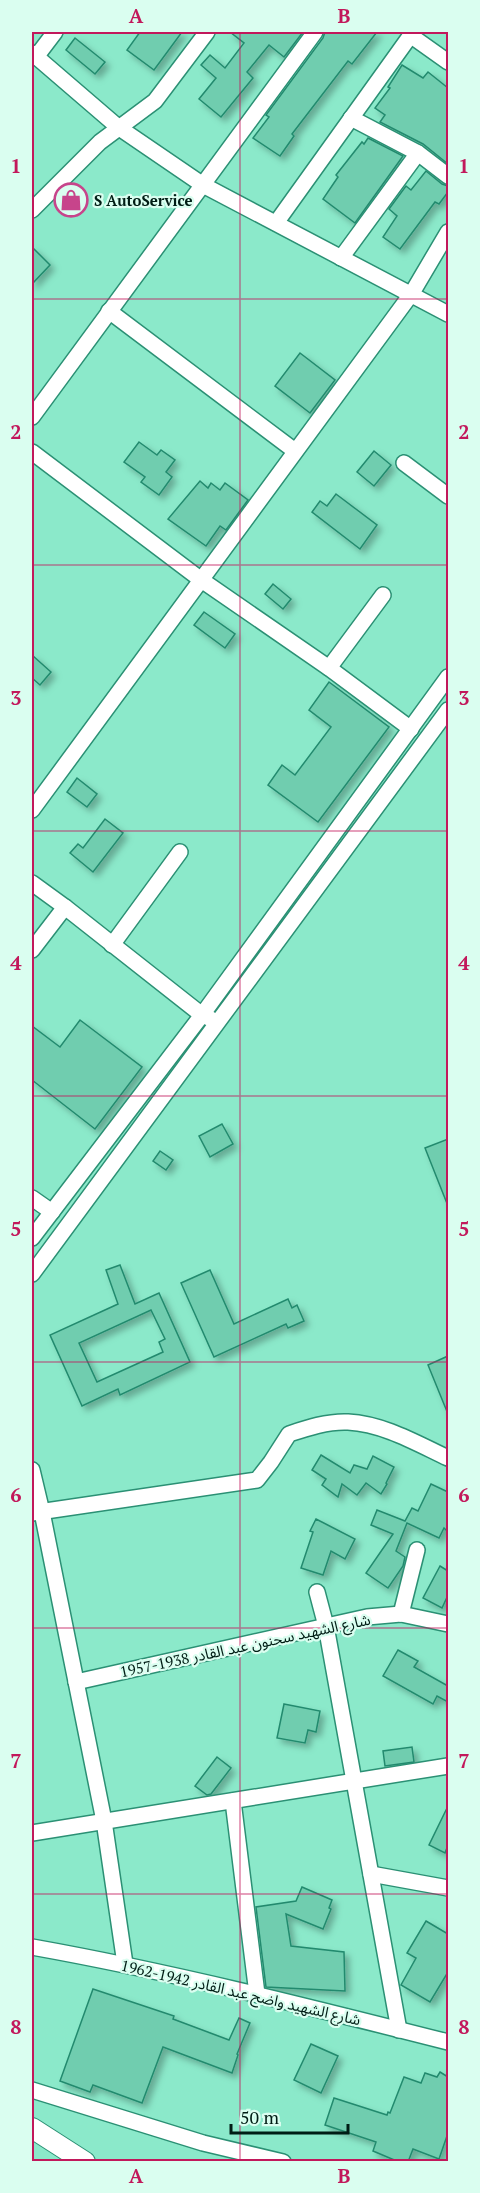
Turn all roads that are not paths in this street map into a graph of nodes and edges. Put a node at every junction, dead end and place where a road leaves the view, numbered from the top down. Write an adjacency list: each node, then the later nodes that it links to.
1 (55, 32): 5 (street)
2 (207, 32): 8 (street)
3 (315, 32): 11 (street)
4 (411, 33): 6 (street); 7 (street)
5 (34, 55): 8 (street)
6 (448, 62)
7 (351, 118): 9 (street); 13 (street)
8 (118, 128): 11 (street); 12 (street)
9 (418, 153): 10 (street); 15 (street)
10 (448, 176)
11 (203, 185): 13 (street); 17 (street)
12 (32, 210)
13 (276, 223): 15 (street)
14 (448, 232): 16 (street)
15 (341, 258): 16 (street)
16 (412, 293): 18 (street); 20 (street)
17 (109, 311): 19 (street); 20 (street)
18 (448, 314)
19 (32, 417)
20 (295, 451): 24 (street)
21 (32, 452): 24 (street)
22 (404, 463): 23 (street)
23 (448, 496)
24 (200, 579): 26 (street); 30 (street)
25 (383, 595): 26 (street)
26 (329, 668): 29 (street)
27 (448, 677): 29 (street)
28 (448, 710): 37 (street)
29 (411, 729): 36 (street)
30 (32, 810)
31 (180, 852): 34 (street)
32 (32, 883): 33 (street)
33 (65, 907): 34 (street); 35 (street)
34 (112, 945): 36 (street)
35 (32, 950)
36 (202, 1015): 37 (street); 39 (street)
37 (216, 1022): 41 (street)
38 (32, 1197): 39 (street)
39 (52, 1212): 40 (street)
40 (32, 1238)
41 (32, 1274)
42 (448, 1458): 44 (street)
43 (32, 1470): 44 (street)
44 (37, 1512): 50 (street)
45 (417, 1550): 47 (street)
46 (317, 1592): 49 (street)
47 (401, 1614): 48 (street, شارع الشهيد سحنون عبد القادر 1938-1957); 49 (street, شارع الشهيد سحنون عبد القادر 1938-1957)
48 (448, 1624)
49 (326, 1626): 50 (street, شارع الشهيد سحنون عبد القادر 1938-1957); 52 (street)
50 (76, 1682): 54 (street)
51 (448, 1766): 52 (street)
52 (354, 1782): 53 (street); 56 (street)
53 (232, 1801): 54 (street); 60 (street)
54 (104, 1821): 55 (street); 59 (street)
55 (32, 1833)
56 (371, 1874): 57 (street); 61 (street)
57 (448, 1888)
58 (32, 1947): 59 (street, شارع الشهيد واضح عبد القادر 1942-1962)
59 (125, 1964): 60 (street, شارع الشهيد واضح عبد القادر 1942-1962)
60 (257, 1994): 61 (street, شارع الشهيد واضح عبد القادر 1942-1962)
61 (399, 2030): 62 (street, شارع الشهيد واضح عبد القادر 1942-1962)
62 (448, 2042)
63 (32, 2090): 66 (street)
64 (32, 2128): 65 (main road)
65 (85, 2162)
66 (283, 2162)

